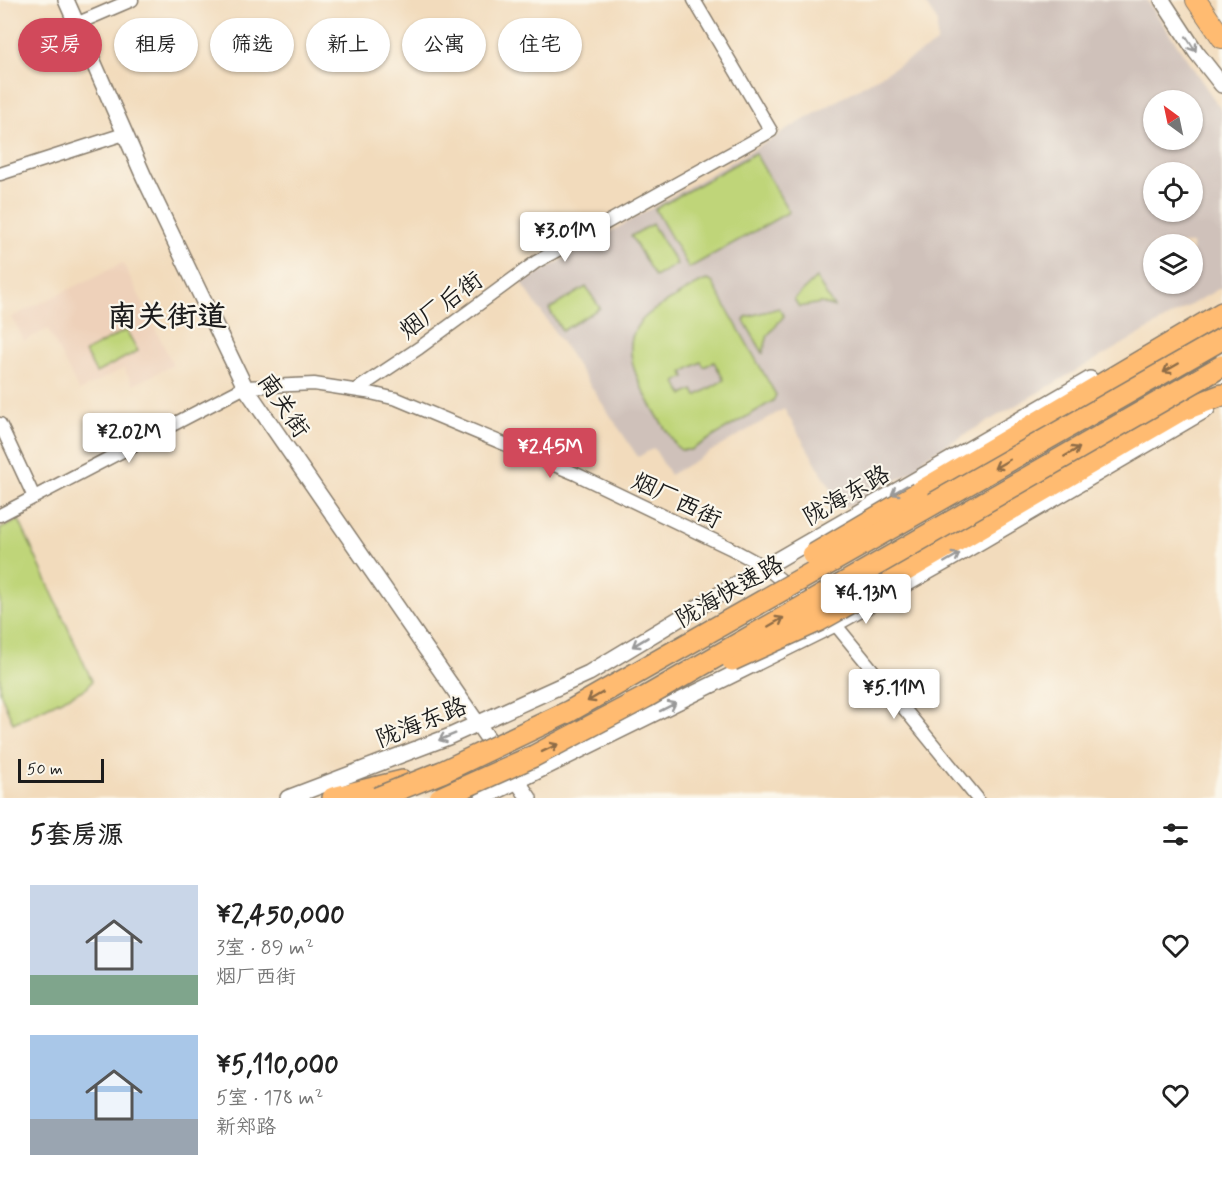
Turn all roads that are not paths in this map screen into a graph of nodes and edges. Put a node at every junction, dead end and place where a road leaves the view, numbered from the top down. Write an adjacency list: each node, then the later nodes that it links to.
1 (132, 0): 7 (street)
2 (694, 0): 18 (street, 烟厂后街)
3 (1162, 0): 10 (street, one-way to 10)
4 (1196, 0): 8 (main road)
5 (67, 3): 6 (street, 南关街)
6 (73, 18)
7 (90, 18)
8 (1222, 38)
9 (97, 72): 11 (street, 南关街)
10 (1222, 85)
11 (124, 134): 12 (street); 17 (street, 南关街)
12 (0, 174)
13 (1222, 302): 24 (street, 陇海东路, one-way to 24)
14 (1222, 313): 26 (highway, bridge)
15 (1222, 339): 26 (highway, 陇海快速路, one-way to 26, bridge)
16 (1222, 366): 27 (highway, 陇海快速路, one-way to 16, bridge)
17 (244, 387): 18 (street, 烟厂西街); 22 (street); 28 (street, 南关街)
18 (356, 390): 24 (street, 烟厂西街)
19 (1222, 395): 27 (highway, bridge)
20 (1222, 400): 25 (street, one-way to 20)
21 (0, 424): 22 (street)
22 (34, 497): 23 (street)
23 (0, 514)
24 (765, 567): 25 (street, 烟厂西街); 28 (street, 陇海东路, one-way to 28)
25 (835, 624): 30 (street, one-way to 25); 37 (street, 烟厂西街)
26 (634, 674): 29 (highway, 陇海快速路, one-way to 29, bridge)
27 (646, 697): 34 (highway, 陇海快速路, one-way to 27, bridge)
28 (477, 724): 30 (street, 南关街); 31 (street, 陇海东路, one-way to 31)
29 (442, 772): 32 (highway, bridge); 33 (highway, 陇海快速路, bridge)
30 (518, 782): 35 (street); 36 (street, 南关街)
31 (288, 798)
32 (333, 798)
33 (377, 798)
34 (440, 798)
35 (483, 798)
36 (529, 798)
37 (977, 798)

